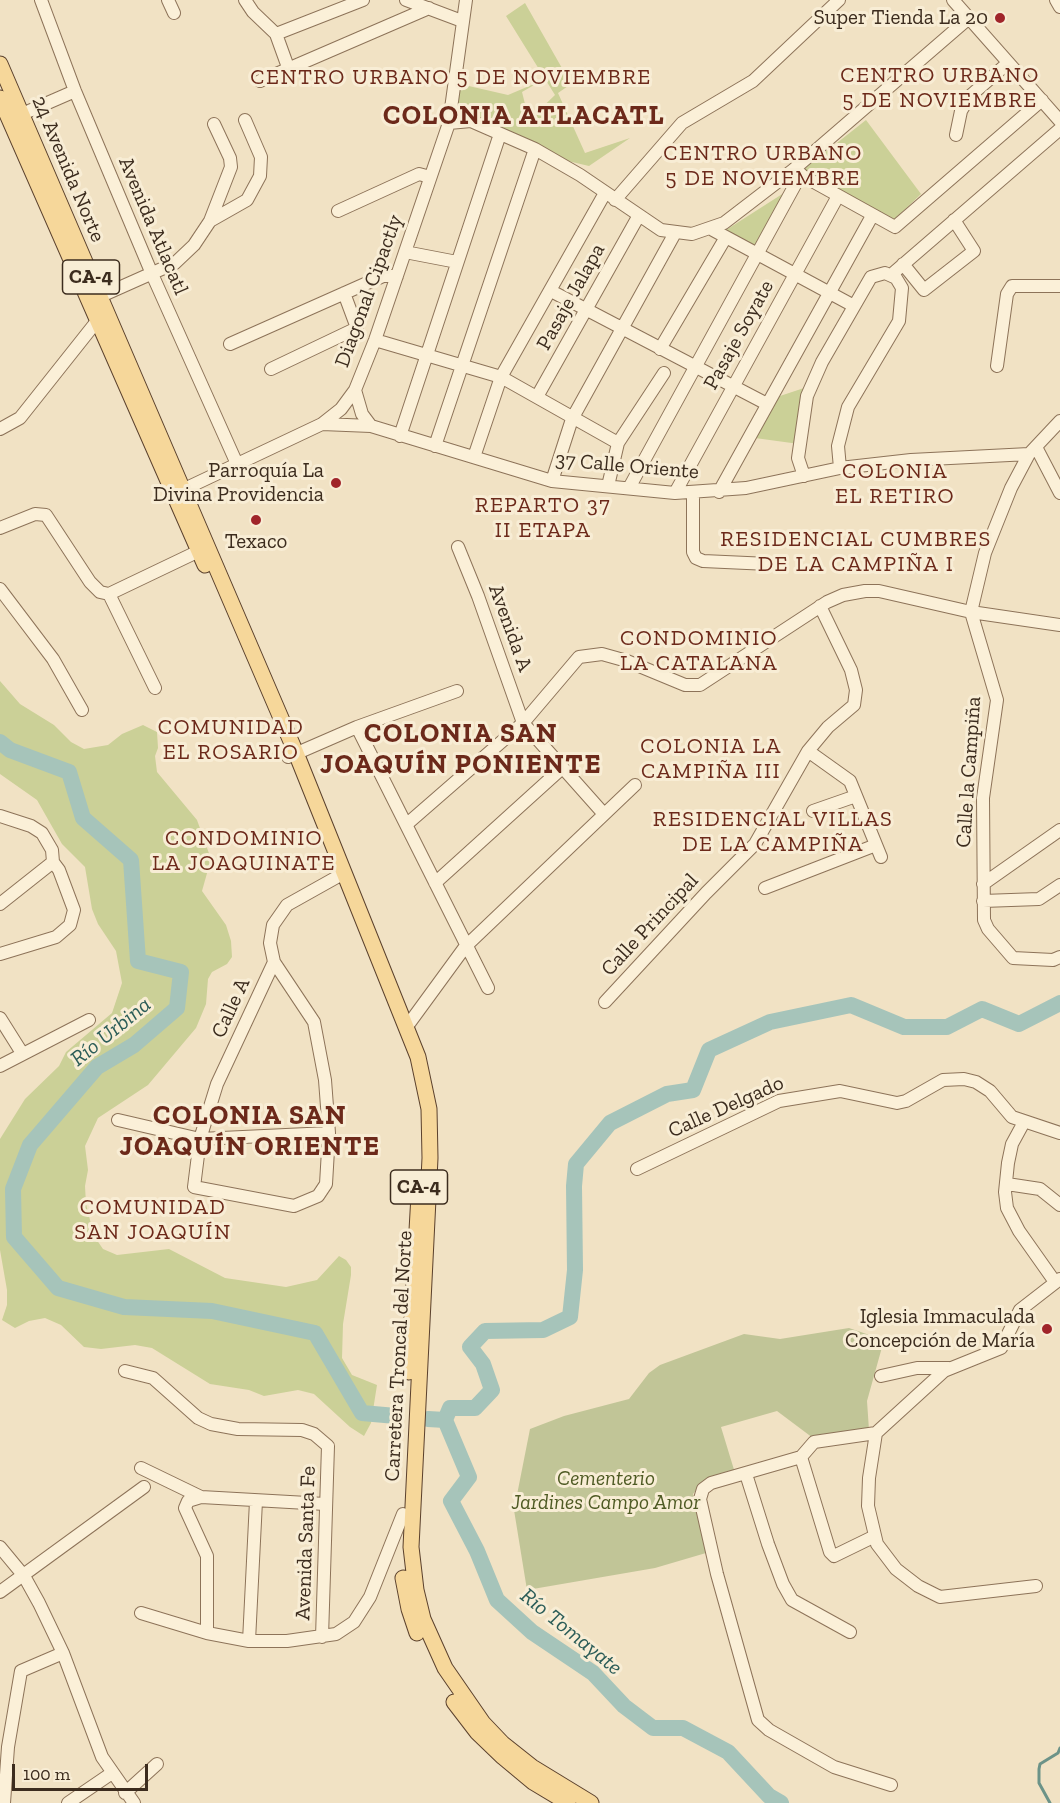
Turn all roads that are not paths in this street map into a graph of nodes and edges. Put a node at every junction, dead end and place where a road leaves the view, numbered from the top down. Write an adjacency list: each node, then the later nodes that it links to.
1 (41, 0): 20 (street, Avenida Atlacatl)
2 (168, 0): 12 (street)
3 (245, 0): 15 (street)
4 (363, 0): 15 (street)
5 (406, 0): 11 (street)
6 (466, 0): 14 (street, Diagonal Cipactly)
7 (839, 0): 34 (street)
8 (953, 0): 13 (street)
9 (1056, 0): 10 (street)
10 (1060, 7)
11 (429, 8): 14 (street); 18 (street)
12 (174, 13)
13 (969, 18): 16 (street); 32 (street)
14 (462, 21): 26 (street, Diagonal Cipactly)
15 (276, 34): 18 (street)
16 (1008, 63): 22 (street); 30 (street)
17 (0, 64): 23 (main road, 24 Avenida Norte / CA-4)
18 (289, 70): 19 (street)
19 (260, 81)
20 (75, 91): 23 (street); 48 (street, Avenida Atlacatl)
21 (0, 98): 23 (main road, 24 Avenida Norte / CA-4)
22 (1042, 100): 25 (street); 37 (street)
23 (15, 117): 56 (main road, 24 Avenida Norte / CA-4)
24 (245, 120): 40 (street)
25 (1060, 121)
26 (449, 123): 29 (street); 33 (street, Diagonal Cipactly)
27 (214, 124): 40 (street)
28 (1060, 129): 39 (street)
29 (500, 134): 31 (street); 46 (street)
30 (956, 135)
31 (535, 149): 34 (street); 65 (street)
32 (797, 172): 35 (street); 41 (street); 45 (street)
33 (430, 177): 36 (street); 44 (street, Diagonal Cipactly)
34 (610, 196): 38 (street); 53 (street)
35 (838, 196): 37 (street); 49 (street, Pasaje Soyate)
36 (338, 211)
37 (872, 216): 55 (street)
38 (638, 217): 42 (street); 58 (street, Pasaje Jalapa)
39 (954, 220): 47 (street); 47 (street)
40 (210, 221): 48 (street)
41 (713, 230): 42 (street); 43 (street)
42 (675, 233): 60 (street)
43 (726, 237): 45 (street); 63 (street)
44 (405, 252): 46 (street); 51 (street, Diagonal Cipactly)
45 (757, 254): 49 (street); 67 (street)
46 (457, 262): 64 (street)
47 (903, 264): 50 (street)
48 (152, 274): 56 (street); 85 (street, Avenida Atlacatl)
49 (795, 274): 55 (street); 71 (street, Pasaje Soyate)
50 (891, 275): 57 (street); 86 (street)
51 (397, 276): 54 (street); 61 (street, Diagonal Cipactly)
52 (1060, 286): 66 (street)
53 (550, 291): 58 (street); 70 (street)
54 (345, 293): 62 (street); 68 (street)
55 (830, 293): 57 (street); 74 (street)
56 (94, 300): 59 (main road, 24 Avenida Norte / CA-4); 91 (main road, 24 Avenida Norte / CA-4)
57 (854, 306): 87 (street)
58 (586, 309): 60 (street); 73 (street, Pasaje Jalapa)
59 (97, 321): 79 (street); 91 (main road, 24 Avenida Norte / CA-4)
60 (621, 328): 63 (street); 75 (street)
61 (375, 340): 64 (street); 72 (street, Diagonal Cipactly)
62 (230, 344)
63 (660, 349): 67 (street)
64 (427, 354): 65 (street); 80 (street)
65 (461, 364): 70 (street); 82 (street)
66 (997, 366)
67 (695, 367): 71 (street); 90 (street)
68 (271, 369)
69 (664, 373): 81 (street)
70 (501, 377): 73 (street); 84 (street)
71 (733, 386): 74 (street); 93 (street, Pasaje Soyate)
72 (355, 390): 77 (street, Diagonal Cipactly); 78 (street)
73 (538, 395): 75 (street)
74 (767, 404): 92 (street)
75 (572, 419): 81 (street); 88 (street)
76 (1060, 421): 83 (street)
77 (322, 424): 78 (street, 37 Calle Oriente); 85 (street, Diagonal Cipactly)
78 (371, 426): 80 (street, 37 Calle Oriente)
79 (0, 429)
80 (400, 436): 82 (street, 37 Calle Oriente)
81 (618, 443): 89 (street)
82 (435, 446): 84 (street, 37 Calle Oriente)
83 (1032, 450): 86 (street, 37 Calle Oriente); 95 (street); 103 (street)
84 (474, 458): 88 (street, 37 Calle Oriente)
85 (237, 465): 91 (street, Diagonal Cipactly)
86 (840, 468): 87 (street, 37 Calle Oriente)
87 (804, 476): 92 (street, 37 Calle Oriente)
88 (552, 481): 89 (street, 37 Calle Oriente)
89 (608, 486): 90 (street, 37 Calle Oriente)
90 (629, 488): 93 (street, 37 Calle Oriente)
91 (179, 491): 98 (main road, Carretera Troncal del Norte / CA-4); 111 (main road, Carretera Troncal del Norte / CA-4)
92 (719, 492): 94 (street, 37 Calle Oriente)
93 (675, 493): 94 (street, 37 Calle Oriente)
94 (693, 493): 99 (street)
95 (1060, 493)
96 (0, 528): 101 (street)
97 (458, 547): 108 (street, Avenida A)
98 (199, 551): 101 (street); 111 (main road, Carretera Troncal del Norte / CA-4)
99 (769, 564)
100 (0, 589): 107 (street)
101 (109, 594): 105 (street)
102 (820, 606): 103 (street); 108 (street); 110 (street, Calle Principal)
103 (971, 612): 104 (street); 123 (street, Calle la Campiña)
104 (1060, 625)
105 (155, 688)
106 (457, 691): 109 (street)
107 (82, 710)
108 (523, 723): 112 (street); 118 (street)
109 (357, 727): 111 (street); 118 (street)
110 (808, 751): 114 (street); 133 (street, Calle Principal)
111 (292, 755): 121 (main road, Carretera Troncal del Norte / CA-4); 136 (main road, Carretera Troncal del Norte / CA-4)
112 (561, 769): 116 (street); 122 (street)
113 (635, 785): 116 (street)
114 (856, 796): 115 (street); 125 (street)
115 (813, 811)
116 (603, 813): 128 (street)
117 (0, 816): 120 (street)
118 (407, 824): 122 (street)
119 (1060, 830): 123 (street)
120 (53, 862): 127 (street); 129 (street)
121 (337, 877): 131 (street, Calle A); 159 (main road, Carretera Troncal del Norte / CA-4)
122 (435, 883): 128 (street)
123 (983, 884): 126 (street, Calle la Campiña)
124 (1060, 885): 126 (street)
125 (765, 888)
126 (983, 901): 130 (street, Calle la Campiña)
127 (0, 904)
128 (465, 947): 132 (street); 136 (street)
129 (0, 954)
130 (1060, 957)
131 (273, 962): 141 (street); 143 (street, Calle A)
132 (488, 988)
133 (605, 1002)
134 (0, 1018): 137 (street)
135 (89, 1020): 137 (street)
136 (408, 1025): 178 (main road, Carretera Troncal del Norte / CA-4)
137 (22, 1053): 138 (street)
138 (0, 1065)
139 (118, 1120): 143 (street)
140 (1024, 1122): 142 (street, Calle Delgado); 144 (street, Calle Delgado); 145 (street)
141 (329, 1133): 143 (street); 143 (street, Calle A)
142 (1060, 1133)
143 (200, 1139)
144 (637, 1169)
145 (1007, 1184): 146 (street); 147 (street)
146 (1060, 1205)
147 (1057, 1280): 148 (street)
148 (949, 1368): 150 (street); 151 (street)
149 (125, 1371): 158 (street, Avenida Santa Fe)
150 (881, 1376)
151 (876, 1433): 152 (street); 160 (street)
152 (801, 1457): 154 (street); 160 (street)
153 (141, 1468): 156 (street)
154 (746, 1474): 166 (street); 173 (street)
155 (144, 1486): 162 (street)
156 (201, 1497): 157 (street); 167 (street)
157 (256, 1501): 158 (street); 169 (street)
158 (325, 1504): 168 (street, Avenida Santa Fe)
159 (403, 1514): 168 (street); 177 (main road, Carretera Troncal del Norte / CA-4)
160 (875, 1536): 163 (street)
161 (0, 1547): 162 (street)
162 (24, 1576): 164 (street); 170 (street)
163 (1036, 1586)
164 (0, 1592)
165 (141, 1612): 167 (street)
166 (850, 1632)
167 (207, 1633): 169 (street)
168 (322, 1637): 169 (street)
169 (249, 1641)
170 (63, 1653): 172 (street); 175 (street)
171 (157, 1764): 174 (street)
172 (112, 1773): 174 (street); 176 (street)
173 (891, 1785)
174 (129, 1798)
175 (4, 1803)
176 (69, 1803)
177 (568, 1803)
178 (591, 1803)

